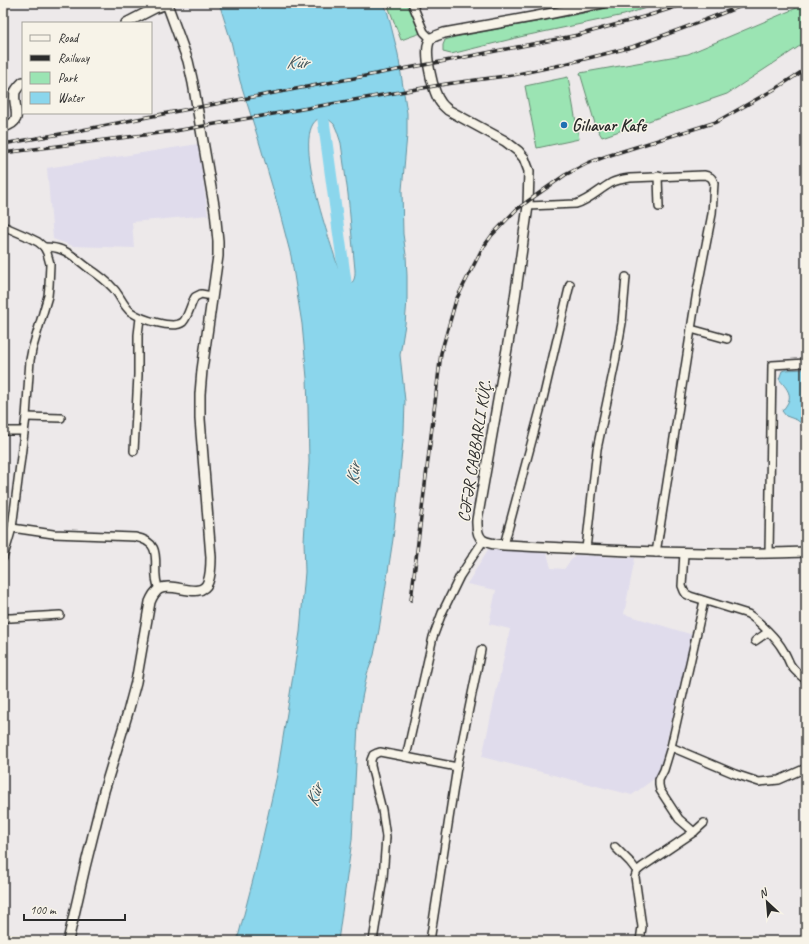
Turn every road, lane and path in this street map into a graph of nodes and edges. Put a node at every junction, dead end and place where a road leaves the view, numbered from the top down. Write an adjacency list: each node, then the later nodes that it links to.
1 (412, 3): 5 (street)
2 (602, 3): 5 (street)
3 (166, 4): 4 (street); 15 (street)
4 (128, 22)
5 (431, 39): 9 (street)
6 (22, 83): 7 (street)
7 (3, 127)
8 (658, 176): 9 (street); 10 (street); 17 (street)
9 (528, 206): 26 (street)
10 (659, 207)
11 (5, 228): 12 (street)
12 (44, 247): 16 (street); 20 (street)
13 (626, 277): 28 (street)
14 (570, 284): 27 (street)
15 (212, 296): 16 (street); 34 (street)
16 (140, 318): 24 (street)
17 (691, 329): 18 (street); 29 (street)
18 (727, 339)
19 (806, 363): 32 (street)
20 (26, 417): 21 (street); 23 (street)
21 (61, 418)
22 (7, 431): 23 (street)
23 (24, 431): 25 (street)
24 (134, 451)
25 (12, 528): 33 (street); 34 (street)
26 (483, 541): 27 (street); 43 (street)
27 (504, 545): 28 (street)
28 (586, 549): 29 (street)
29 (656, 552): 31 (street)
30 (806, 552): 32 (street)
31 (684, 553): 32 (street); 35 (street)
32 (769, 554)
33 (3, 558)
34 (159, 589): 50 (street)
35 (704, 601): 38 (street); 42 (street)
36 (60, 615): 37 (street)
37 (3, 618)
38 (768, 632): 39 (street); 41 (street)
39 (755, 641)
40 (481, 650): 44 (street)
41 (806, 680)
42 (671, 747): 45 (street); 47 (street)
43 (406, 757): 44 (street); 51 (street)
44 (457, 767): 52 (street)
45 (806, 768)
46 (704, 823): 47 (street)
47 (694, 832): 49 (street)
48 (615, 847): 49 (street)
49 (637, 871): 53 (street)
50 (68, 941)
51 (374, 941)
52 (430, 941)
53 (640, 941)

